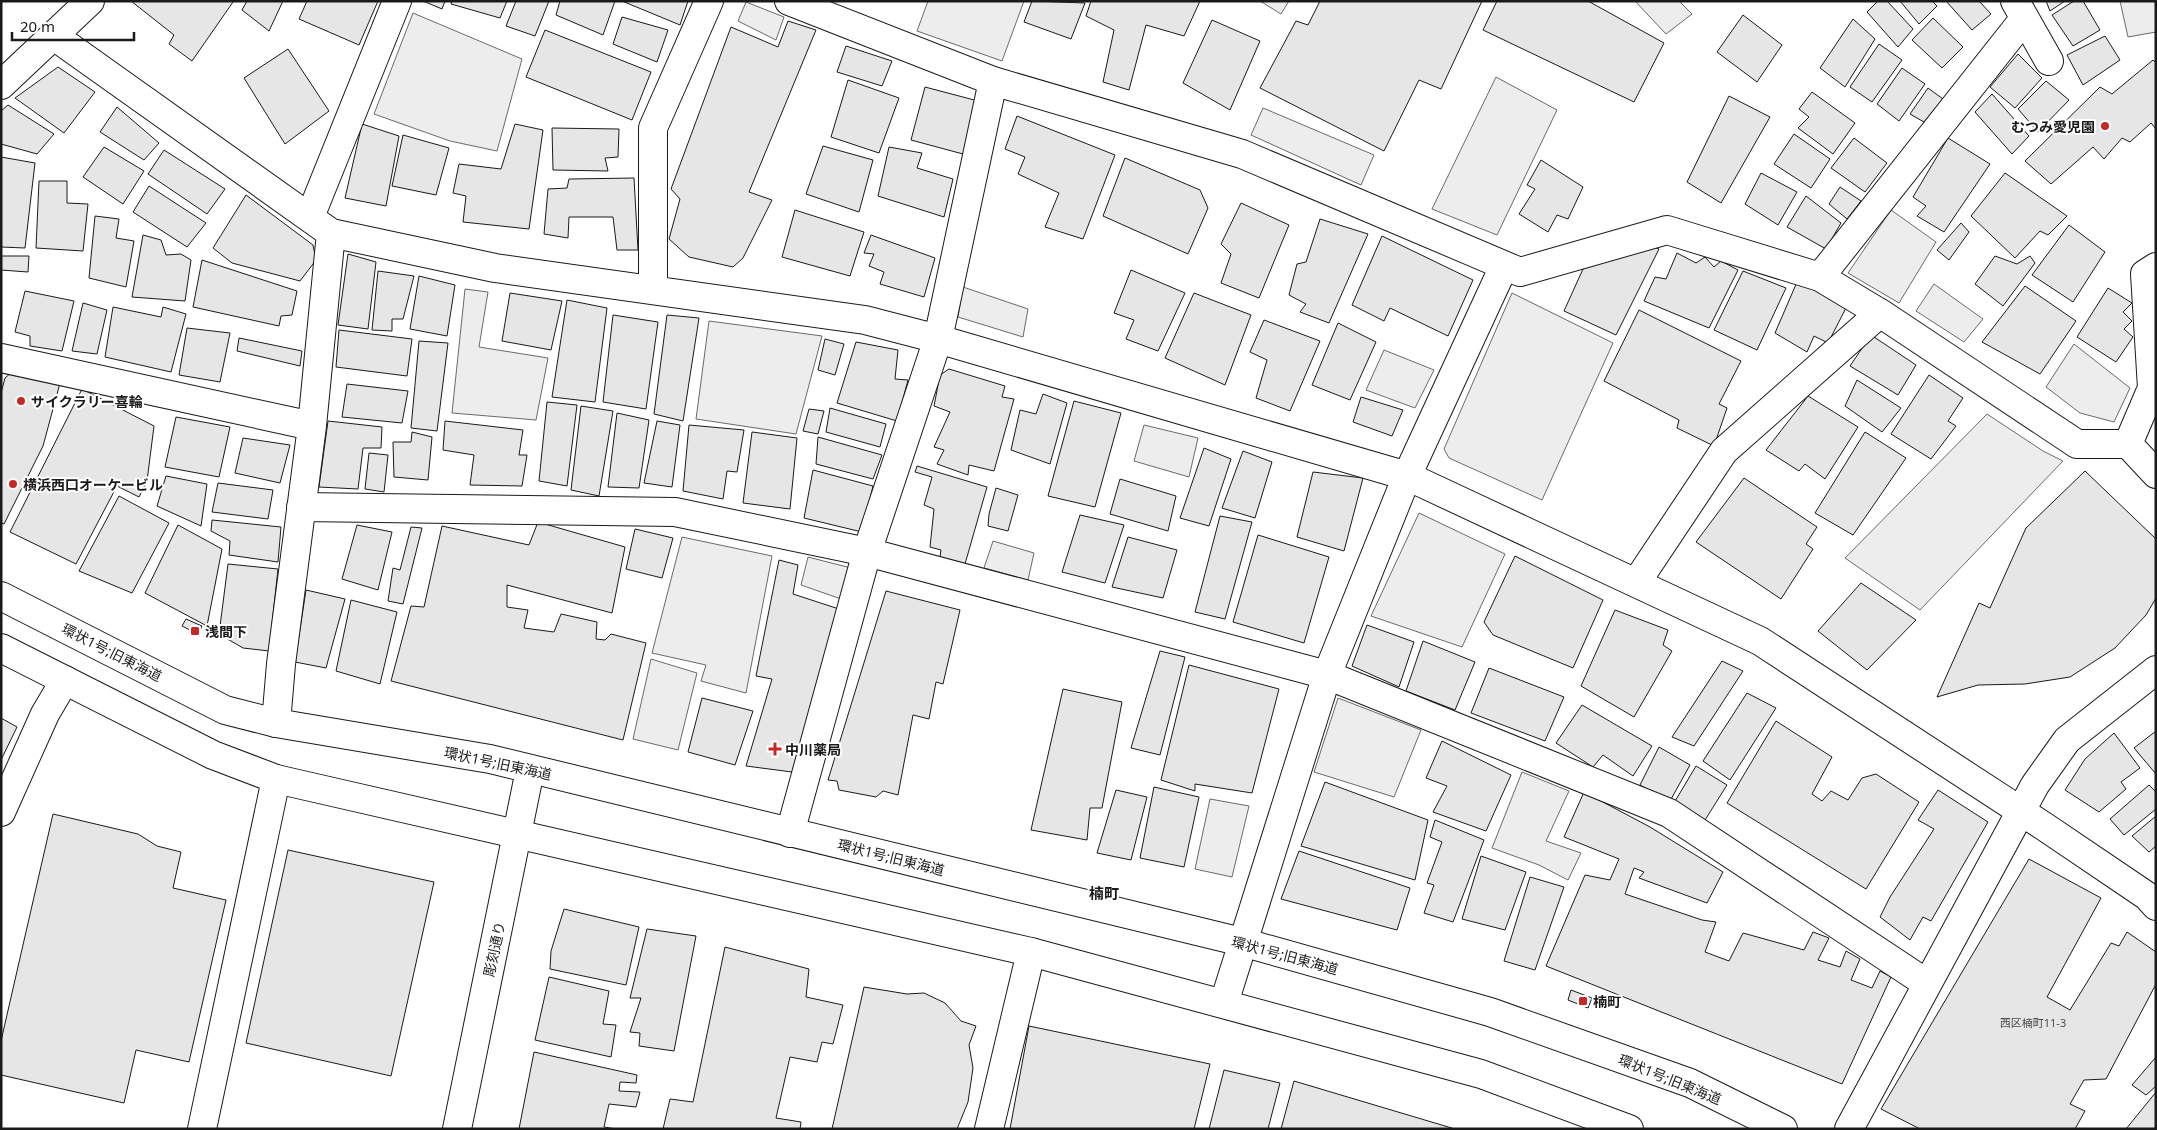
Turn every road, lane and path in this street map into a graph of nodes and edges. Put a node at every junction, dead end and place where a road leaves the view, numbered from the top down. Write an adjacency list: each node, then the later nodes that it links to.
1 (90, 1): 6 (street)
2 (397, 1): 10 (street)
3 (709, 1): 14 (street)
4 (789, 1): 8 (street)
5 (2020, 10): 7 (street); 13 (street)
6 (54, 36): 9 (street); 10 (street)
7 (2049, 60)
8 (993, 81): 11 (street); 16 (street)
9 (1, 85)
10 (320, 225): 14 (street); 18 (street)
11 (1504, 266): 13 (street); 21 (street)
12 (2156, 267): 19 (street)
13 (1820, 277): 15 (street)
14 (653, 290): 16 (street)
15 (1880, 313): 19 (street); 24 (street)
16 (938, 338): 21 (street); 23 (street)
17 (1, 358): 18 (street)
18 (312, 426): 22 (street)
19 (2128, 444): 20 (street)
20 (2156, 474)
21 (1407, 476): 24 (street); 28 (street)
22 (301, 507): 23 (street); 30 (street)
23 (867, 552): 28 (street); 35 (street)
24 (1636, 583): 34 (street)
25 (1, 596): 30 (street, 環状1号;旧東海道)
26 (1, 648): 29 (street)
27 (2156, 670): 34 (street)
28 (1327, 675): 38 (street); 40 (street)
29 (65, 680): 32 (street); 33 (street)
30 (276, 723): 31 (street, 環状1号;旧東海道)
31 (530, 770): 35 (street, 環状1号;旧東海道); 36 (street, 彫刻通り)
32 (276, 779): 36 (street); 42 (street)
33 (1, 812)
34 (2022, 812): 37 (street); 40 (street)
35 (790, 833): 38 (street, 環状1号;旧東海道)
36 (517, 835): 39 (street); 43 (street, 彫刻通り)
37 (2156, 906)
38 (1242, 942): 41 (street); 46 (street, 環状1号;旧東海道)
39 (1031, 952): 41 (street); 44 (street)
40 (1926, 983): 47 (street)
41 (1224, 1003): 45 (street)
42 (202, 1129)
43 (457, 1129)
44 (989, 1129)
45 (1629, 1129)
46 (1783, 1129)
47 (1849, 1129)

